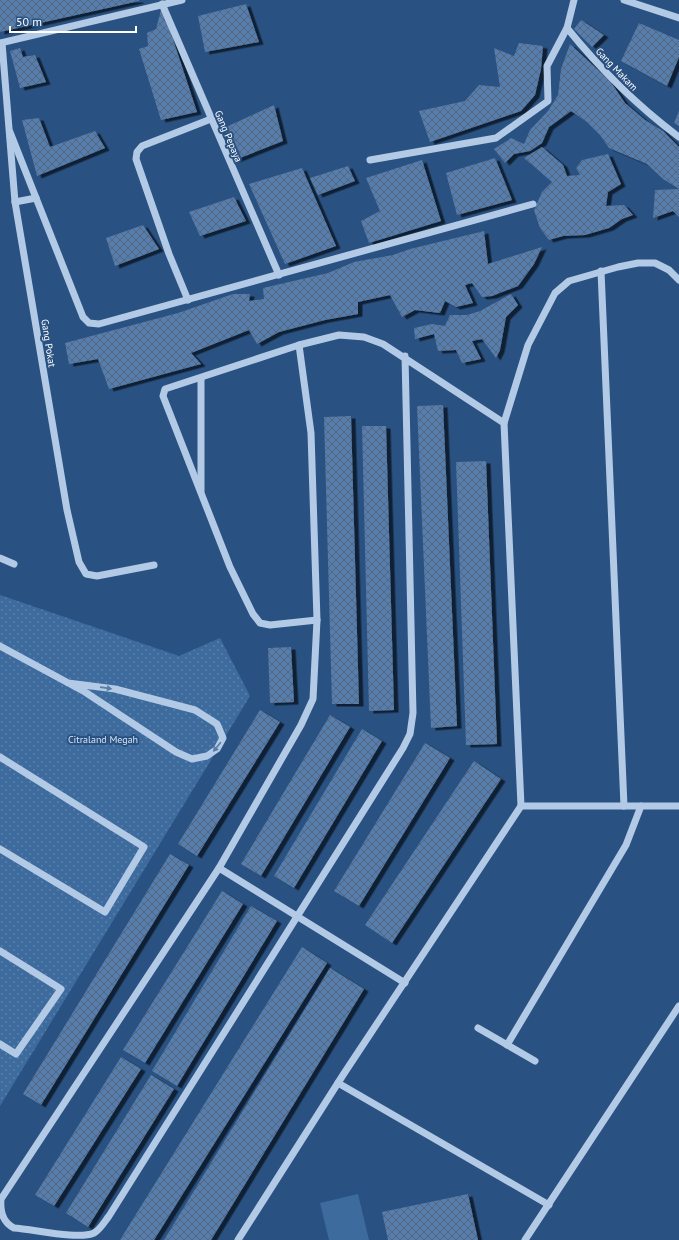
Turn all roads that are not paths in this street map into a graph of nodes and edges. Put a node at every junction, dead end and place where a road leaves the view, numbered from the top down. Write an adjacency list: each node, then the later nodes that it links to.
1 (182, 0): 4 (street)
2 (574, 0): 6 (street)
3 (624, 0): 5 (street)
4 (162, 4): 7 (street); 8 (street, Gang Pepaya)
5 (679, 18)
6 (568, 28): 10 (street, Gang Makam); 11 (street)
7 (1, 43): 9 (street, Gang Pokat)
8 (211, 119): 16 (street, Gang Pepaya); 18 (street)
9 (10, 132): 12 (street); 13 (street, Gang Pokat)
10 (679, 137)
11 (370, 160)
12 (36, 198): 13 (street); 18 (street)
13 (15, 202): 26 (street, Gang Pokat)
14 (533, 204): 16 (street)
15 (601, 271): 17 (street); 22 (street); 32 (street)
16 (279, 275): 18 (street)
17 (679, 280)
18 (188, 300)
19 (299, 344): 20 (street); 21 (street); 27 (street)
20 (405, 356): 22 (street); 37 (street)
21 (201, 379): 23 (street); 23 (street)
22 (504, 423): 31 (street)
23 (201, 495): 27 (street)
24 (0, 558): 25 (street)
25 (14, 564)
26 (154, 565)
27 (317, 620): 36 (street)
28 (0, 646): 29 (street)
29 (68, 683): 29 (street, one-way to 29)
30 (0, 757): 35 (street)
31 (521, 806): 32 (street); 39 (street)
32 (624, 806): 33 (street)
33 (641, 806): 34 (street); 43 (street)
34 (679, 806)
35 (0, 850)
36 (219, 868): 37 (street); 37 (street)
37 (298, 917): 39 (street)
38 (0, 951): 42 (street)
39 (405, 983): 45 (street)
40 (679, 1006): 46 (street)
41 (478, 1028): 43 (street)
42 (0, 1044)
43 (507, 1045): 44 (street)
44 (535, 1061)
45 (338, 1083): 46 (street); 47 (street)
46 (549, 1205): 48 (street)
47 (238, 1240)
48 (525, 1240)

